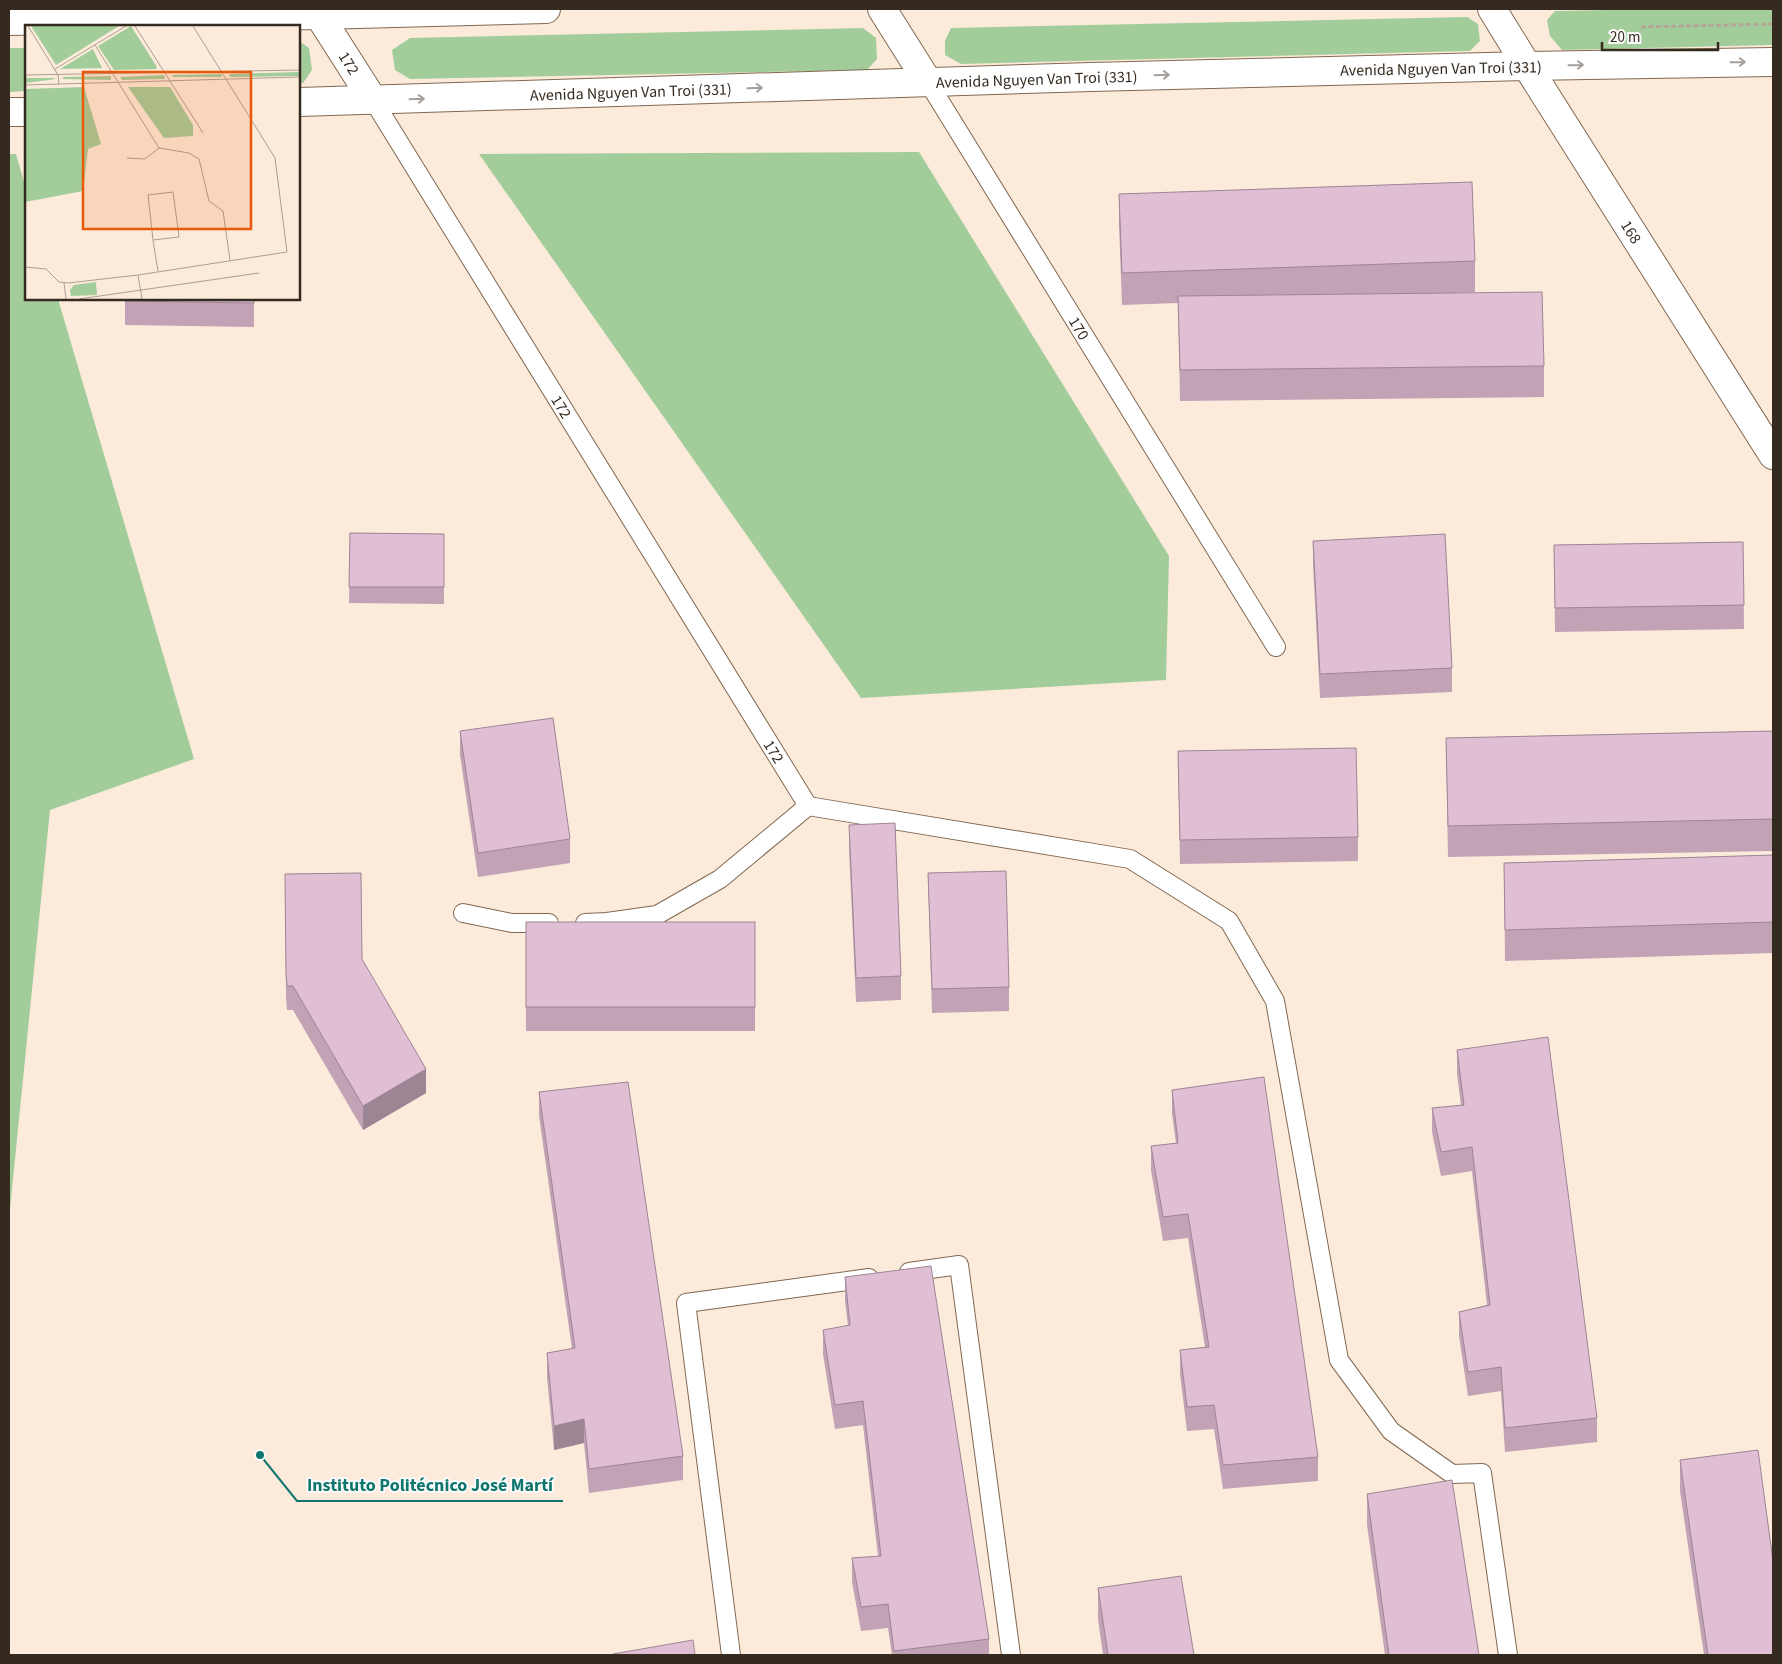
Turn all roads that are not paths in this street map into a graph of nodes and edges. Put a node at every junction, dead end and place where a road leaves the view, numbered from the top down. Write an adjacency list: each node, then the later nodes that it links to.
1 (546, 9): 4 (street)
2 (882, 9): 8 (street, 170)
3 (1492, 9): 7 (street, 168)
4 (317, 12): 5 (street); 9 (street, 172)
5 (9, 21)
6 (1773, 62): 7 (street, Avenida Nguyen Van Troi (331), one-way to 6)
7 (1527, 66): 8 (street, Avenida Nguyen Van Troi (331), one-way to 7); 13 (street, 168)
8 (928, 82): 9 (street, Avenida Nguyen Van Troi (331), one-way to 8); 14 (lane, 170)
9 (373, 100): 10 (street, Avenida Nguyen Van Troi (331)); 15 (lane, 172)
10 (300, 102)
11 (9, 112): 12 (street)
12 (25, 112)
13 (1773, 455)
14 (1276, 647)
15 (808, 806): 16 (lane); 19 (lane)
16 (464, 913)
17 (732, 1655): 18 (lane)
18 (1011, 1655)
19 (1508, 1655)

